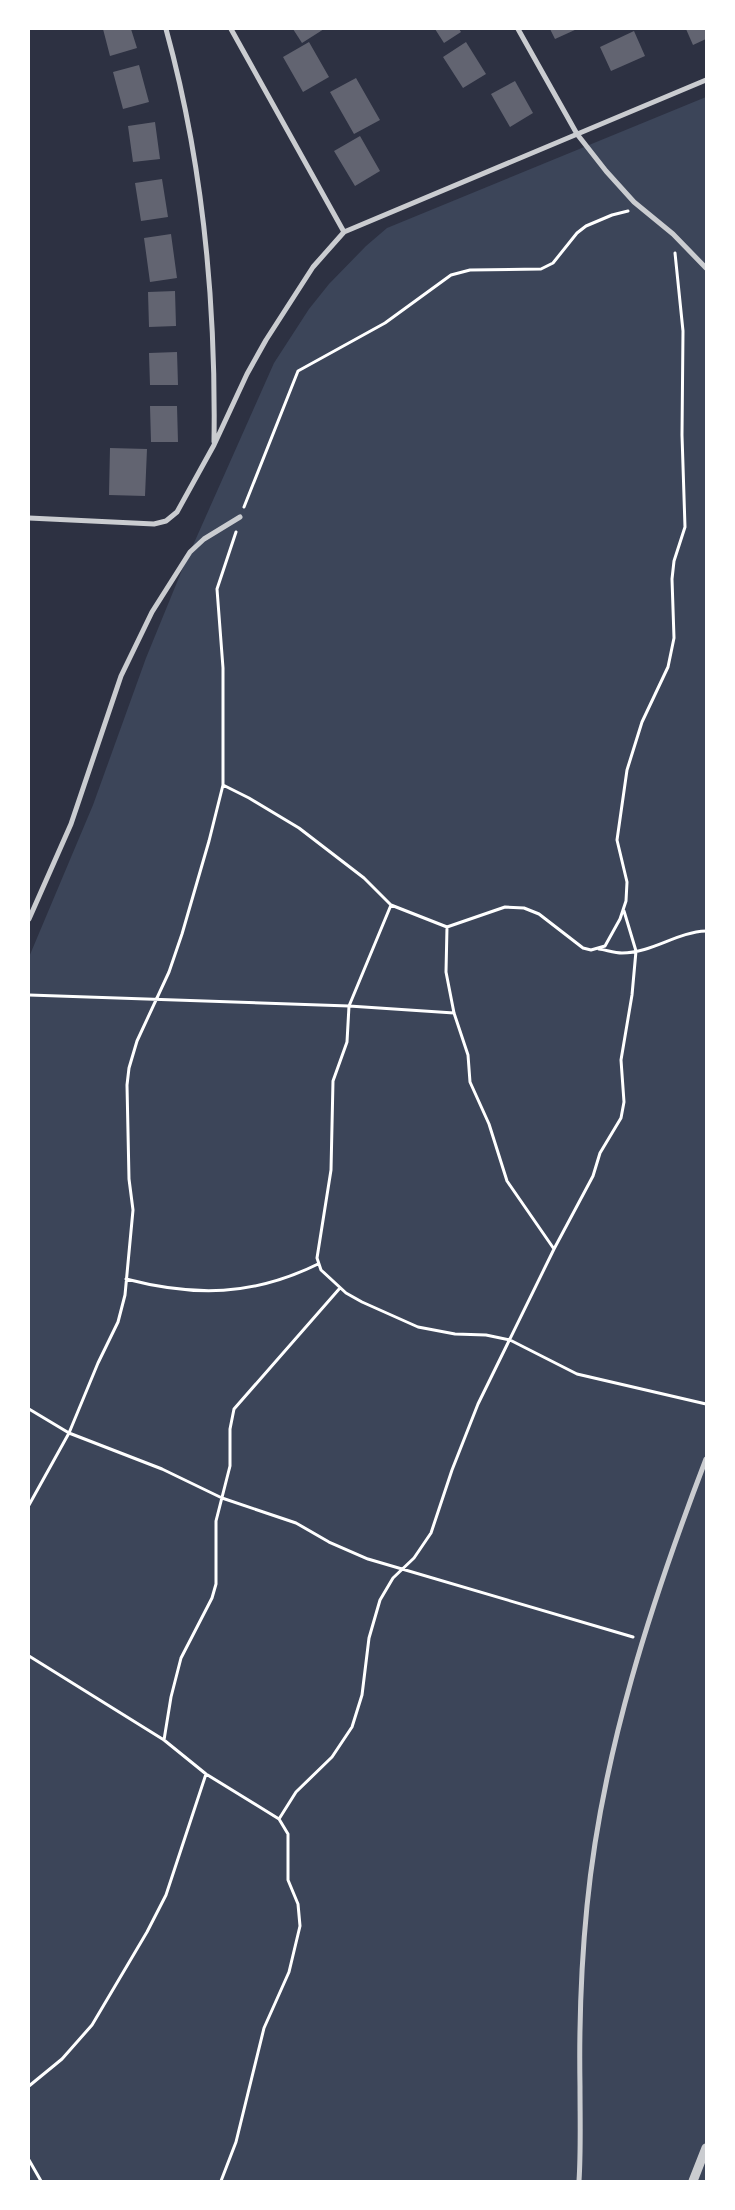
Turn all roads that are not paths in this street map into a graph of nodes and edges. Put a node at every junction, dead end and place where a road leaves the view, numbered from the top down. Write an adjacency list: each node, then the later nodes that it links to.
1 (166, 29): 8 (street)
2 (231, 29): 6 (street)
3 (518, 29): 5 (street)
4 (706, 80): 5 (street)
5 (577, 134): 6 (street); 7 (street)
6 (344, 232): 8 (street)
7 (706, 268)
8 (214, 445): 10 (street)
9 (240, 517): 11 (street)
10 (29, 518)
11 (29, 919)
12 (706, 1459): 14 (street)
13 (706, 2148): 15 (street)
14 (579, 2181)
15 (693, 2181)

